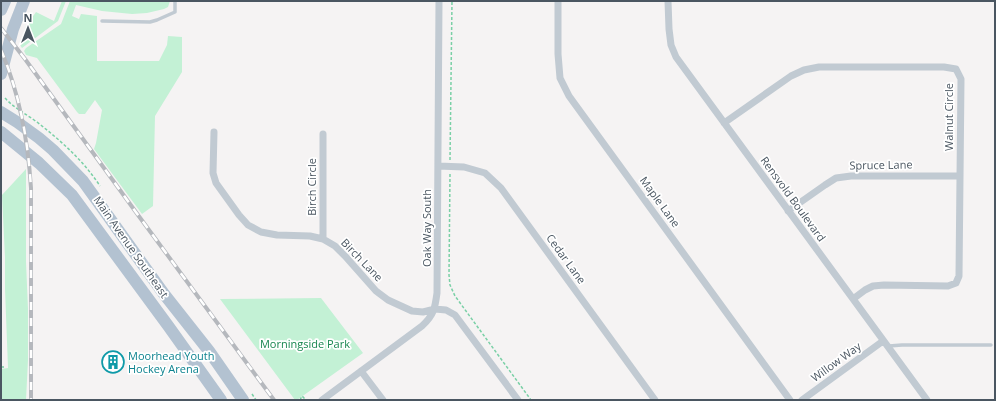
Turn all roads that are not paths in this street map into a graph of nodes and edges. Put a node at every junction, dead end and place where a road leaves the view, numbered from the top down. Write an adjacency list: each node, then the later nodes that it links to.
1 (5, 1): 7 (main road)
2 (24, 1): 9 (main road)
3 (175, 1): 8 (lane)
4 (439, 1): 15 (street, Oak Way South)
5 (558, 1): 31 (street, Maple Lane)
6 (668, 1): 11 (street, Rensvold Boulevard)
7 (1, 10)
8 (102, 21)
9 (1, 74)
10 (1, 112): 21 (main road, Main Avenue Southeast)
11 (724, 123): 16 (street, Walnut Circle); 17 (street, Rensvold Boulevard)
12 (1, 132): 21 (main road, Main Avenue Southeast)
13 (214, 132): 18 (street, Birch Lane)
14 (324, 134): 18 (street, Birch Circle)
15 (438, 166): 20 (street, Oak Way South); 30 (street, Cedar Lane)
16 (960, 176): 17 (street, Spruce Lane); 19 (street, Walnut Circle)
17 (788, 211): 19 (street, Rensvold Boulevard)
18 (323, 239): 20 (street, Birch Lane)
19 (853, 299): 22 (street, Rensvold Boulevard)
20 (435, 309): 24 (street); 29 (street, Birch Lane)
21 (176, 322): 25 (main road, Main Avenue Southeast); 26 (main road, Main Avenue Southeast)
22 (886, 344): 23 (lane); 32 (street, Willow Way); 33 (street, Rensvold Boulevard)
23 (991, 345)
24 (361, 371): 27 (street); 28 (street)
25 (221, 400)
26 (243, 400)
27 (322, 400)
28 (383, 400)
29 (518, 400)
30 (654, 400)
31 (790, 400)
32 (802, 400)
33 (927, 400)

